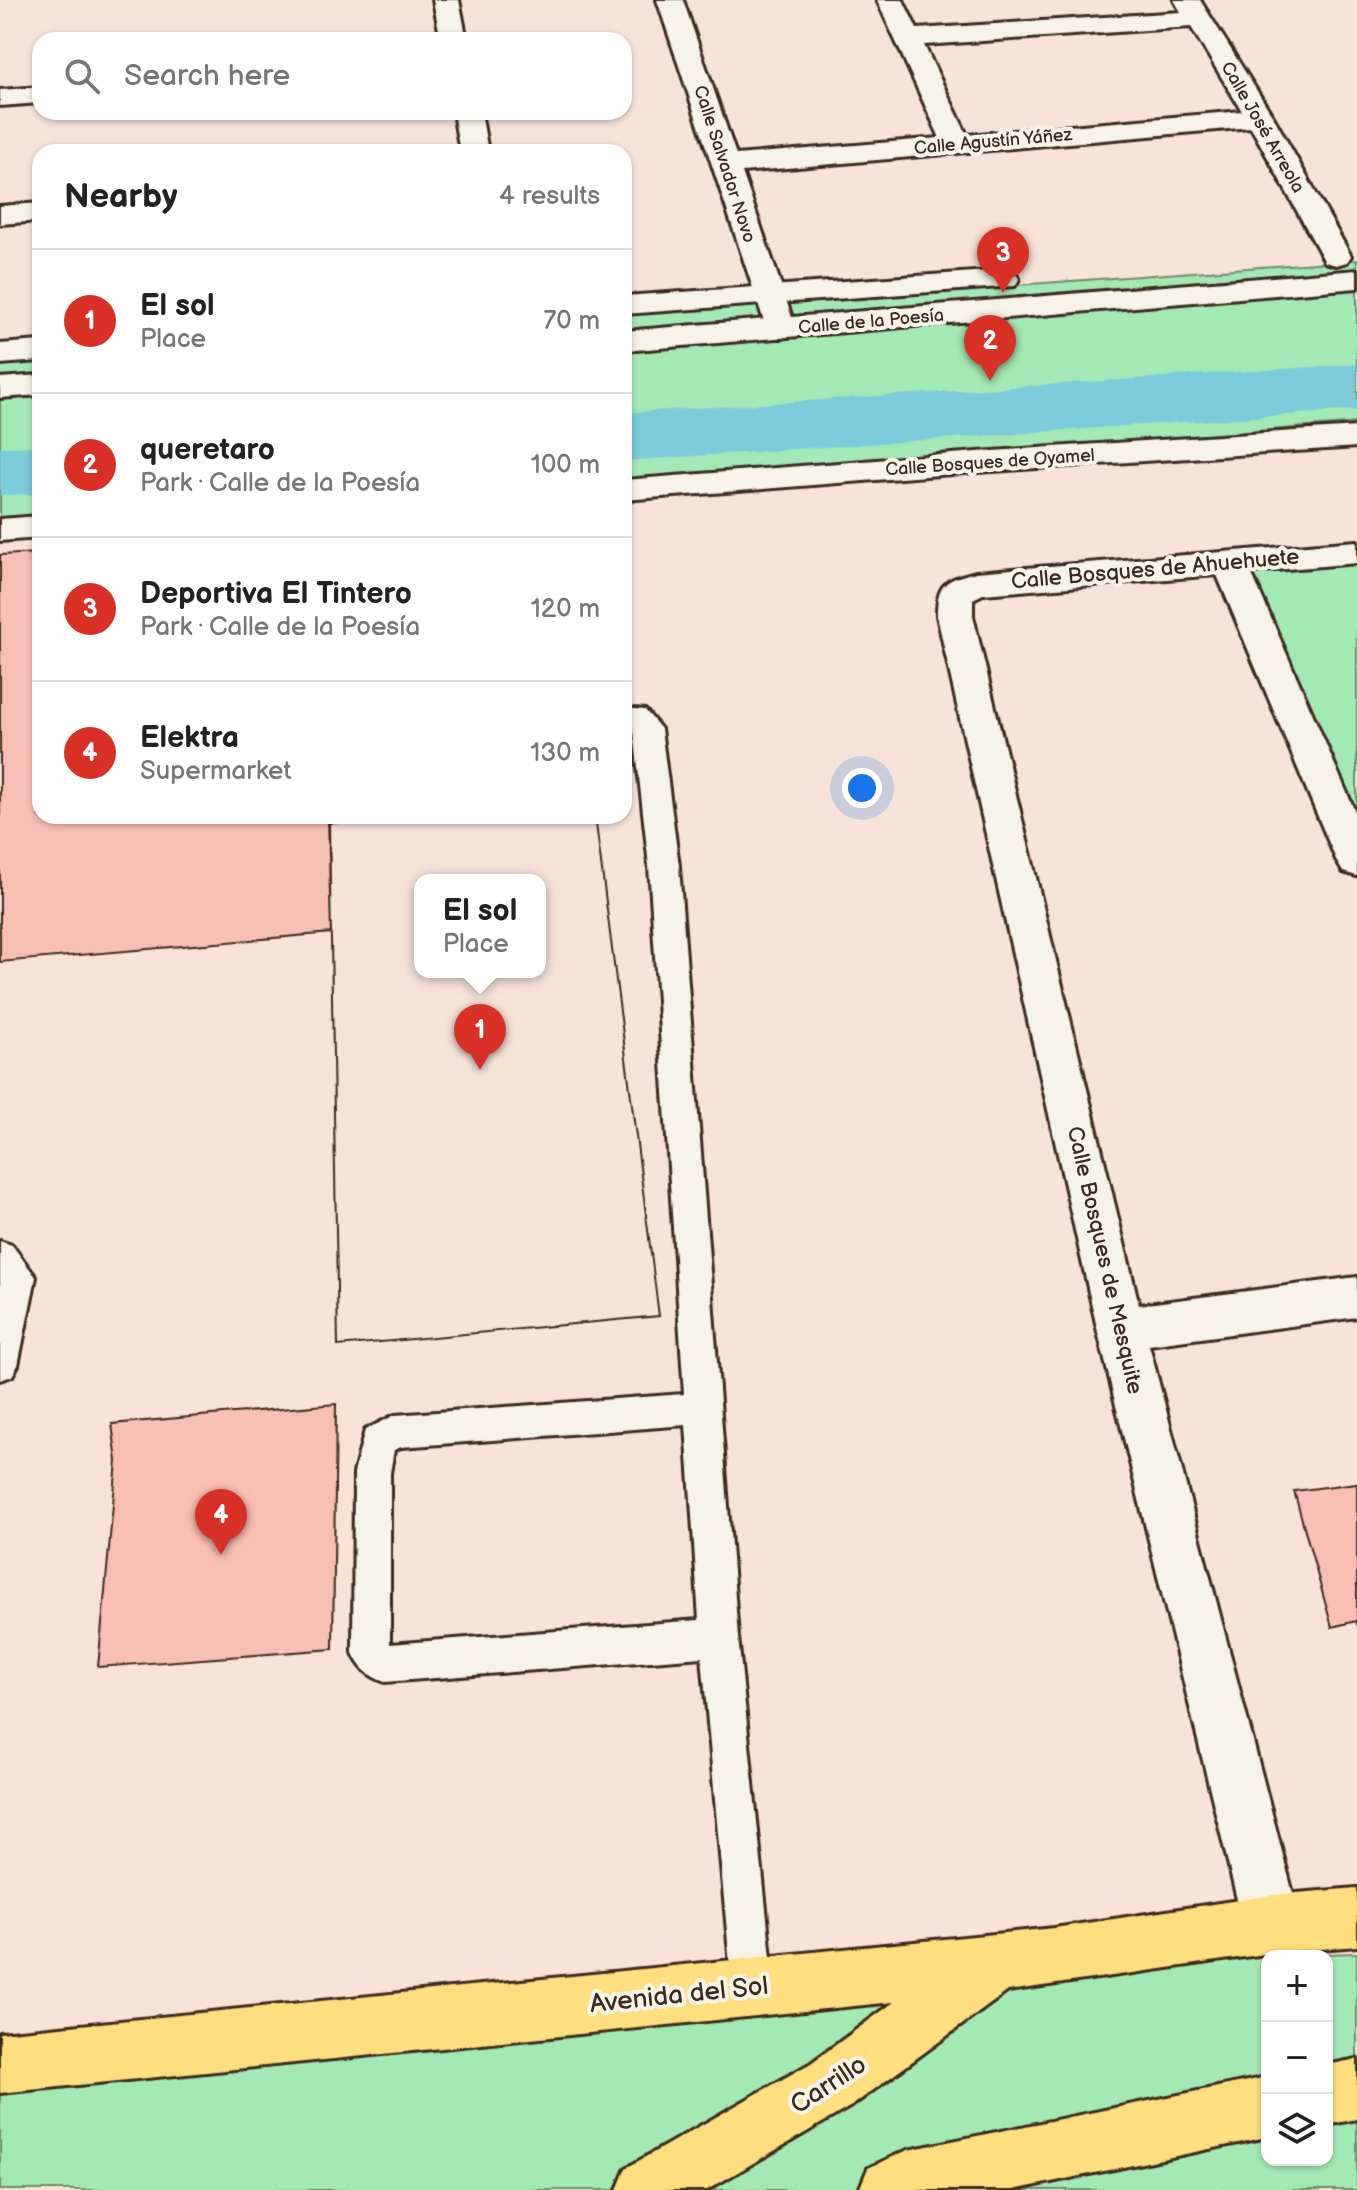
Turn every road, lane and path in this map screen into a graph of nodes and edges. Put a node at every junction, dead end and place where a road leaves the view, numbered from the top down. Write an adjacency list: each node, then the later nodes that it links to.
1 (446, 0): 5 (street)
2 (670, 0): 13 (street, Calle Salvador Novo)
3 (890, 0): 6 (street)
4 (1193, 5): 6 (street); 9 (street, Calle José Arreola)
5 (452, 32)
6 (909, 38): 12 (street)
7 (32, 96): 8 (street)
8 (0, 98)
9 (1260, 118): 12 (street, Calle Agustín Yáñez); 16 (street, Calle José Arreola)
10 (468, 120): 11 (street)
11 (473, 144)
12 (957, 144): 13 (street, Calle Agustín Yáñez)
13 (726, 165): 17 (street, Calle Salvador Novo)
14 (32, 213): 15 (street)
15 (0, 215)
16 (1350, 263): 17 (street, Calle de la Poesía); 19 (street, Calle de la Poesía)
17 (769, 296): 18 (street, Calle de la Poesía); 19 (street, Calle Salvador Novo)
18 (632, 305)
19 (780, 329): 20 (street, Calle de la Poesía)
20 (632, 340)
21 (32, 352): 22 (street)
22 (0, 354)
23 (32, 386): 24 (street)
24 (0, 388)
25 (1357, 437): 26 (street, Calle Bosques de Oyamel)
26 (632, 489)
27 (32, 528): 28 (street)
28 (0, 530)
29 (1357, 552): 30 (street, Calle Bosques de Ahuehuete)
30 (1229, 561): 31 (street, Calle Bosques de Ahuehuete); 33 (street)
31 (955, 593): 36 (street, Calle Bosques de Mesquite)
32 (632, 717): 38 (lane)
33 (1357, 862)
34 (0, 1255): 37 (lane)
35 (1357, 1297): 36 (street)
36 (1121, 1328): 41 (street, Calle Bosques de Mesquite)
37 (0, 1365)
38 (703, 1408): 39 (lane); 39 (lane)
39 (719, 1637): 43 (lane)
40 (1357, 1917): 41 (main road, Avenida del Sol)
41 (1272, 1924): 42 (main road, Avenida del Sol)
42 (998, 1963): 43 (main road, Avenida del Sol); 48 (main road, Carrillo)
43 (753, 1987): 44 (main road, Avenida del Sol)
44 (0, 2063)
45 (1357, 2089): 46 (main road)
46 (1332, 2094)
47 (1261, 2108): 49 (main road)
48 (648, 2190)
49 (890, 2190)

